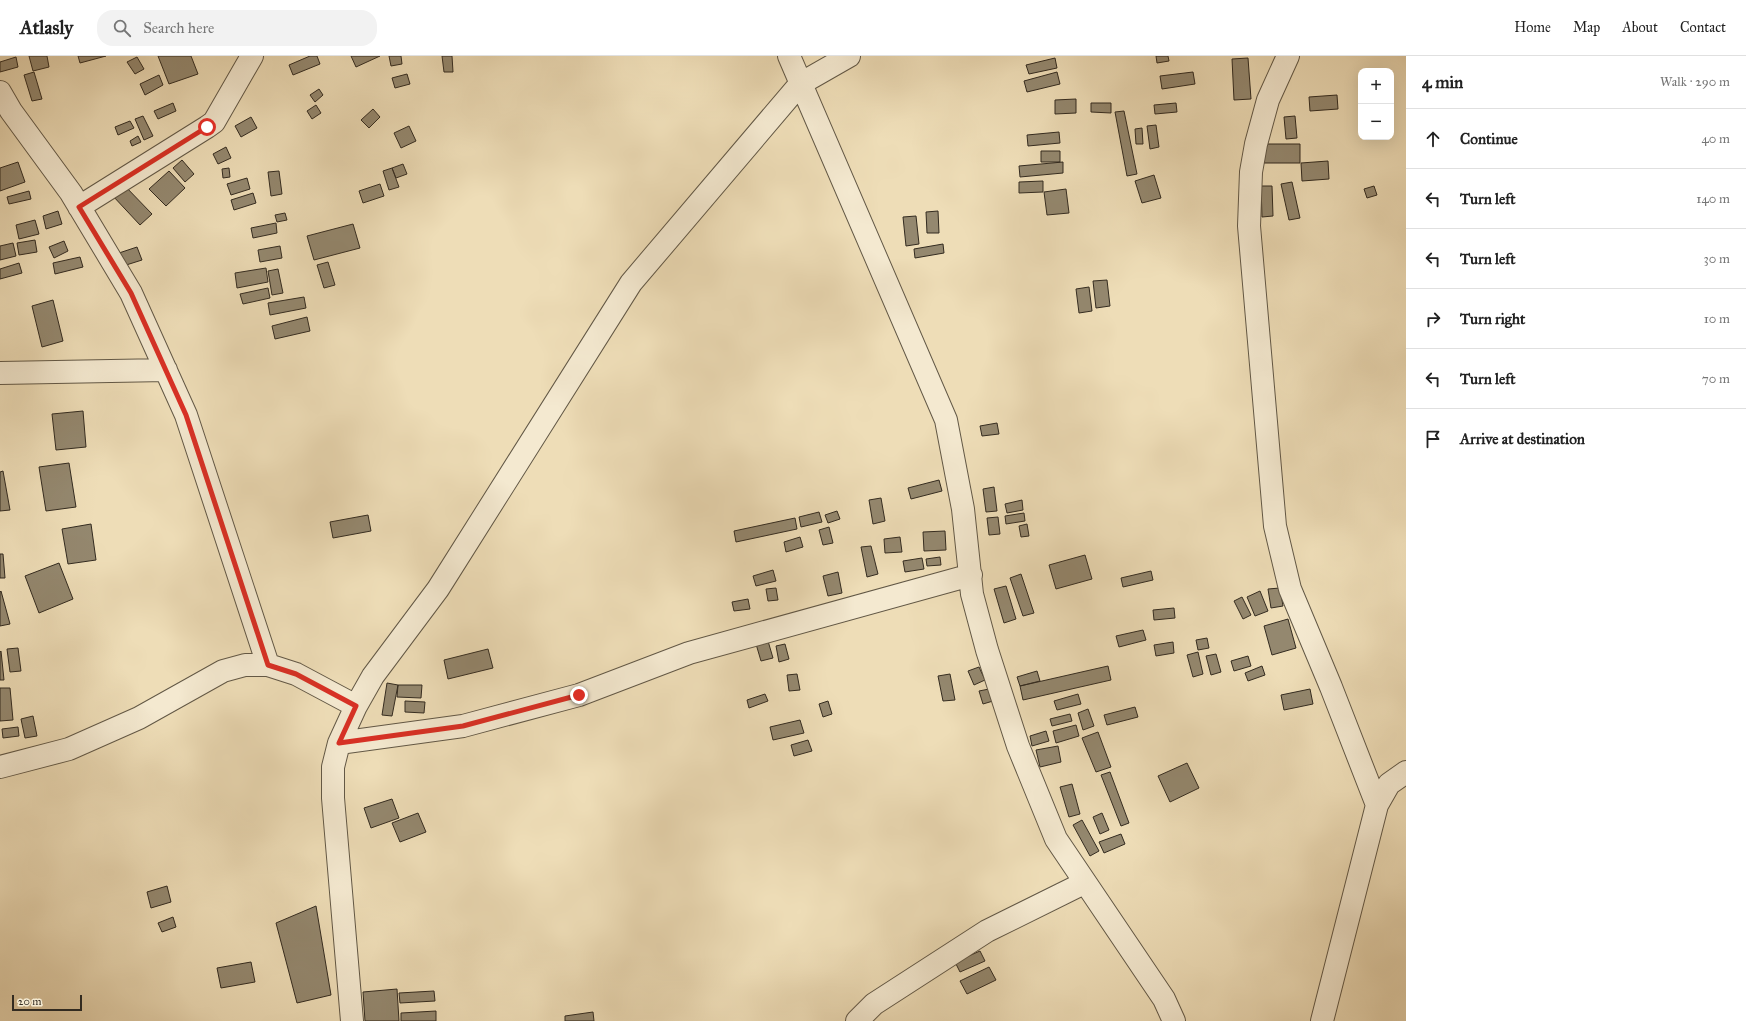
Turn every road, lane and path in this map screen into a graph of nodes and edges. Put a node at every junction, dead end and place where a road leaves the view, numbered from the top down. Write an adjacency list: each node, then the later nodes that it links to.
1 (252, 56): 7 (street)
2 (788, 56): 5 (street)
3 (849, 56): 5 (street)
4 (1288, 56): 16 (street)
5 (800, 84): 10 (street); 12 (street)
6 (0, 92): 7 (street)
7 (79, 207): 8 (street)
8 (166, 370): 9 (street); 11 (street)
9 (0, 374)
10 (970, 575): 13 (street); 17 (street)
11 (268, 665): 12 (street); 14 (street)
12 (356, 706): 13 (street)
13 (339, 743): 18 (street)
14 (0, 767)
15 (1406, 772): 16 (street)
16 (1377, 805): 21 (street)
17 (1084, 883): 19 (street); 20 (street)
18 (352, 1021)
19 (857, 1021)
20 (1174, 1021)
21 (1322, 1021)

